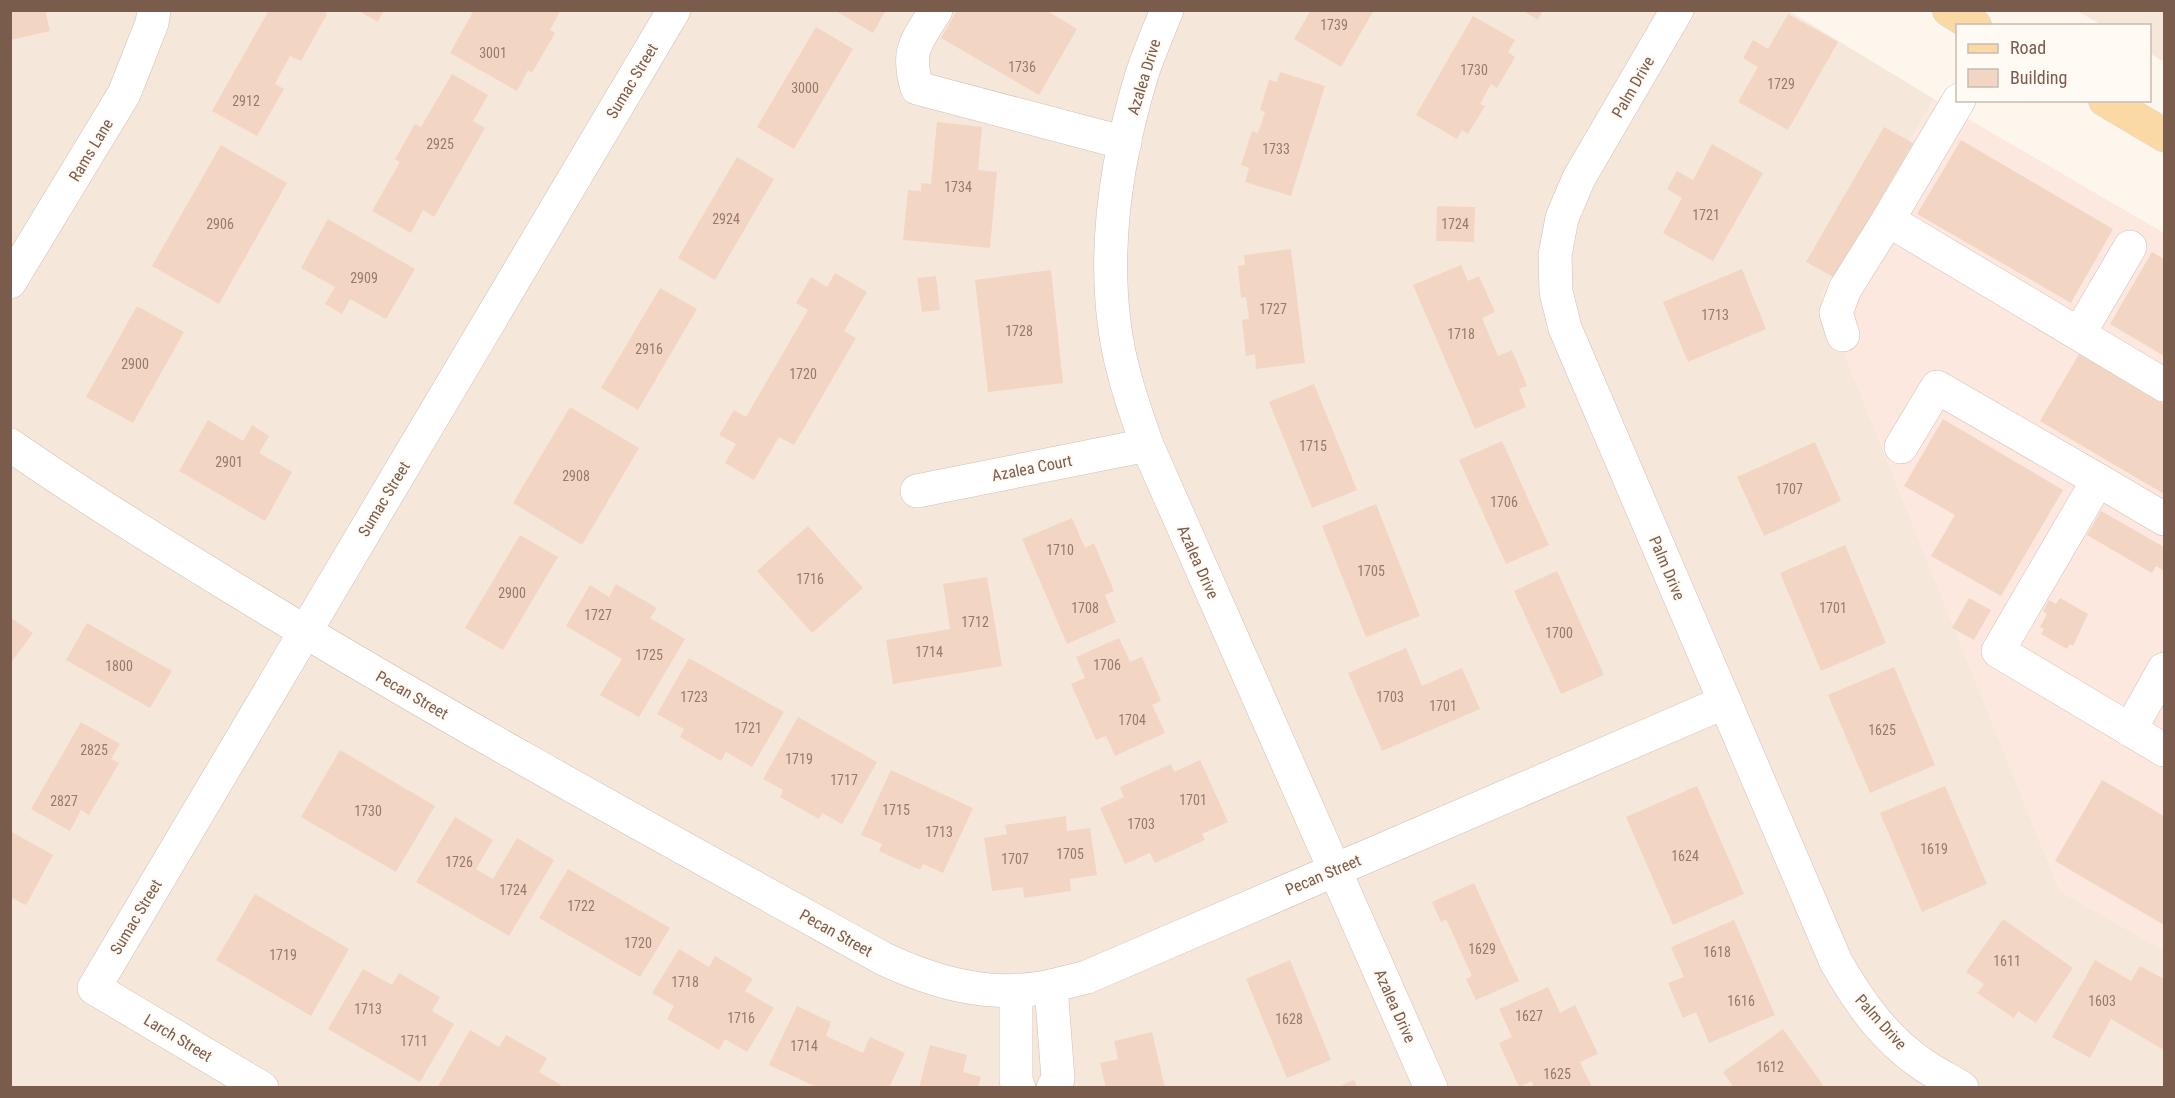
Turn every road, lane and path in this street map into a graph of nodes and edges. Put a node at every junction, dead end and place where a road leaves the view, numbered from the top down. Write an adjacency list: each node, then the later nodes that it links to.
1 (154, 10): 14 (street, Rams Lane)
2 (674, 10): 24 (street, Sumac Street)
3 (936, 10): 11 (street)
4 (1167, 10): 11 (street, Azalea Drive)
5 (1677, 10): 26 (street, Palm Drive)
6 (1949, 10): 7 (main road)
7 (1972, 24)
8 (1958, 102): 12 (street)
9 (2108, 102): 10 (main road)
10 (2164, 135)
11 (1125, 143): 18 (street, Azalea Drive)
12 (1888, 220): 15 (street); 16 (street)
13 (2130, 247): 15 (street)
14 (10, 282)
15 (2079, 334): 17 (street)
16 (1843, 335)
17 (2164, 384)
18 (1147, 445): 22 (street, Azalea Court); 29 (street, Azalea Drive)
19 (10, 446): 24 (street, Pecan Street)
20 (1901, 447): 21 (street)
21 (2098, 480): 23 (street); 27 (street)
22 (917, 491)
23 (2164, 519)
24 (305, 632): 31 (street, Sumac Street); 32 (street, Pecan Street)
25 (2164, 669): 27 (street)
26 (1725, 702): 29 (street, Pecan Street); 37 (street, Palm Drive)
27 (2130, 730): 28 (street)
28 (2164, 750)
29 (1335, 870): 30 (street, Pecan Street); 36 (street, Azalea Drive)
30 (1051, 986): 32 (street, Pecan Street); 35 (street)
31 (94, 988): 33 (street, Larch Street)
32 (1016, 990): 34 (street)
33 (262, 1088)
34 (1019, 1088)
35 (1053, 1088)
36 (1431, 1088)
37 (1962, 1088)

